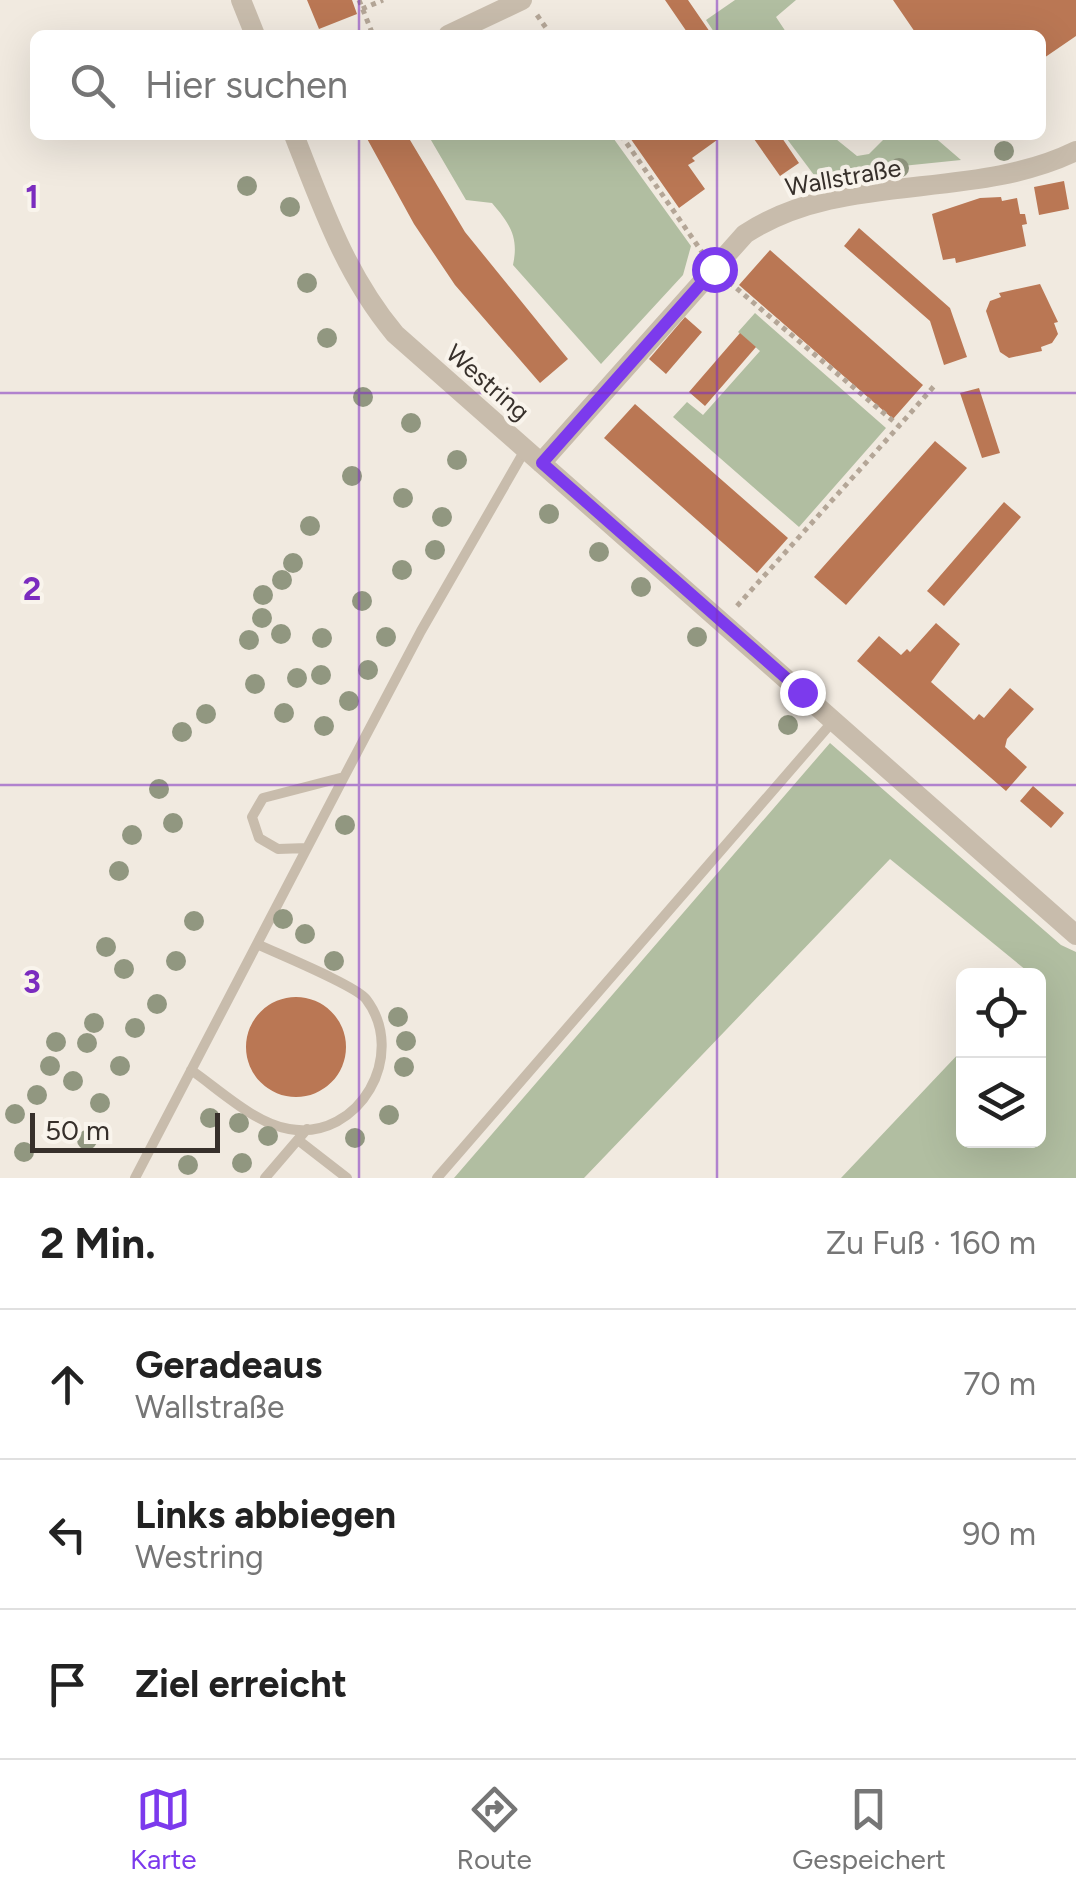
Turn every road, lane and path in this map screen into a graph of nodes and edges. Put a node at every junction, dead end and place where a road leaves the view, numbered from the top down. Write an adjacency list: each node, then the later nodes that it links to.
1 (242, 0): 6 (street)
2 (359, 0): 5 (path)
3 (383, 0): 5 (path)
4 (522, 0): 8 (street)
5 (362, 8): 7 (path)
6 (253, 30)
7 (371, 30)
8 (459, 30)
9 (296, 140): 15 (street, Westring)
10 (624, 140): 12 (path)
11 (1076, 151): 12 (street, Wallstraße)
12 (714, 269): 14 (path); 15 (street, Wallstraße)
13 (935, 386): 14 (path)
14 (899, 426): 16 (path)
15 (534, 456): 16 (street, Westring); 18 (lane)
16 (723, 622): 17 (street, Westring)
17 (834, 720): 20 (street, Westring); 28 (lane)
18 (344, 777): 19 (lane); 19 (lane)
19 (307, 848): 21 (lane)
20 (1076, 936)
21 (257, 944): 22 (lane); 23 (lane)
22 (191, 1070): 23 (lane); 25 (lane)
23 (307, 1129): 24 (lane)
24 (298, 1140): 26 (lane); 27 (lane)
25 (135, 1178)
26 (265, 1178)
27 (347, 1178)
28 (437, 1178)

